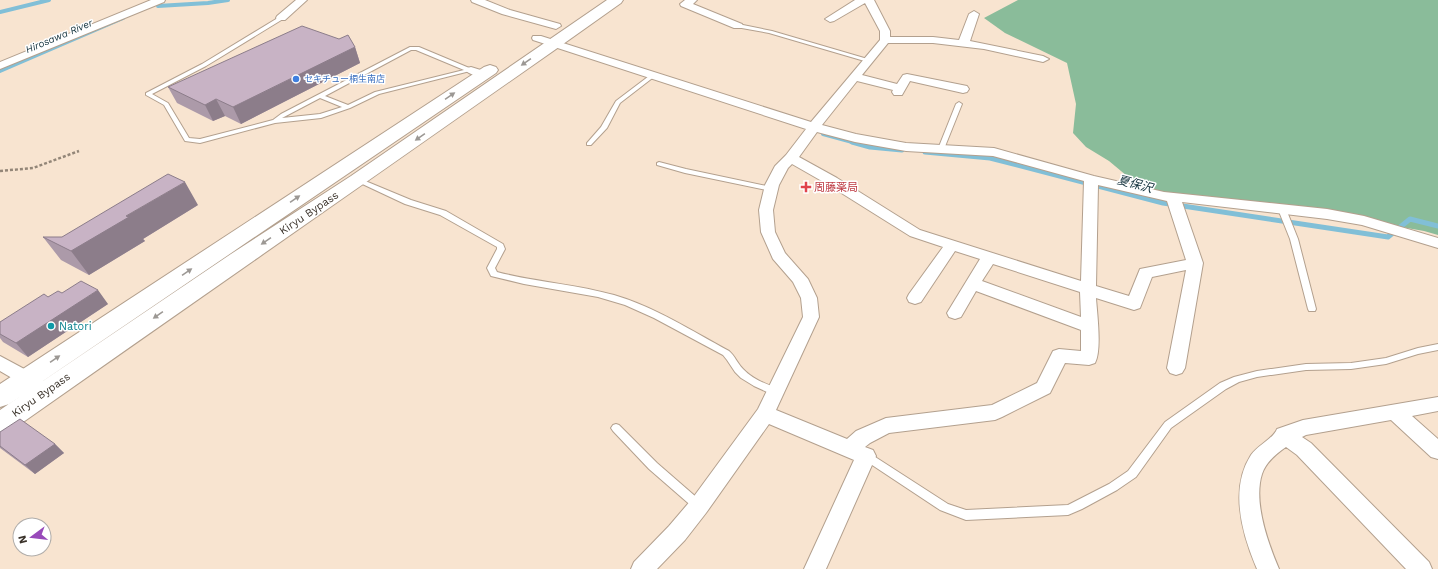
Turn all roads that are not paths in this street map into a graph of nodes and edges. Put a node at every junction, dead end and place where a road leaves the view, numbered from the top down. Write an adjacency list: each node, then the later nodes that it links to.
1 (160, 0): 18 (street)
2 (302, 0): 10 (street)
3 (476, 0): 13 (street)
4 (594, 0): 13 (highway, Kiryu Bypass)
5 (616, 0): 13 (highway, Kiryu Bypass)
6 (692, 0): 12 (street)
7 (865, 0): 11 (street)
8 (869, 0): 14 (street)
9 (974, 14): 15 (street)
10 (281, 18): 26 (lane)
11 (830, 19)
12 (738, 26): 17 (lane)
13 (549, 36): 19 (highway, Kiryu Bypass); 20 (street); 33 (highway, Kiryu Bypass, one-way to 33)
14 (885, 40): 15 (street); 17 (street)
15 (963, 44): 16 (street)
16 (1043, 59)
17 (868, 60): 21 (street)
18 (2, 63)
19 (477, 72): 23 (lane); 25 (lane); 50 (highway, Kiryu Bypass, one-way to 19)
20 (653, 75): 27 (street); 28 (lane)
21 (854, 77): 22 (street); 27 (street)
22 (963, 88)
23 (320, 96): 25 (lane); 26 (lane)
24 (959, 104): 29 (lane)
25 (348, 107): 26 (lane)
26 (275, 121)
27 (814, 127): 29 (street); 30 (street)
28 (589, 144)
29 (941, 149): 32 (street)
30 (791, 158): 34 (street); 38 (street)
31 (659, 164): 34 (lane)
32 (1091, 179): 35 (street); 42 (street)
33 (358, 180): 51 (highway, Kiryu Bypass, one-way to 51); 52 (lane)
34 (771, 189): 52 (street)
35 (1173, 197): 36 (street); 40 (street)
36 (1282, 209): 37 (street); 44 (lane)
37 (1438, 243)
38 (952, 245): 39 (street); 43 (street)
39 (988, 257): 41 (street); 42 (street)
40 (1195, 263): 42 (street); 49 (street)
41 (973, 284): 45 (street); 46 (street)
42 (1088, 289): 46 (street)
43 (915, 298)
44 (1312, 309)
45 (955, 313)
46 (1090, 327): 61 (street)
47 (1438, 347): 61 (lane)
48 (0, 363): 50 (street)
49 (1176, 368)
50 (27, 378): 51 (street); 53 (highway, Kiryu Bypass)
51 (48, 390): 57 (highway, Kiryu Bypass)
52 (776, 392): 56 (street)
53 (0, 397)
54 (1438, 404): 55 (street)
55 (1395, 412): 59 (street); 60 (street)
56 (766, 414): 61 (street); 62 (street)
57 (0, 424)
58 (616, 428): 62 (lane)
59 (1284, 436): 65 (street); 66 (street)
60 (1438, 451)
61 (858, 452): 64 (street)
62 (700, 506): 63 (street)
63 (642, 569)
64 (815, 569)
65 (1268, 569)
66 (1421, 569)

